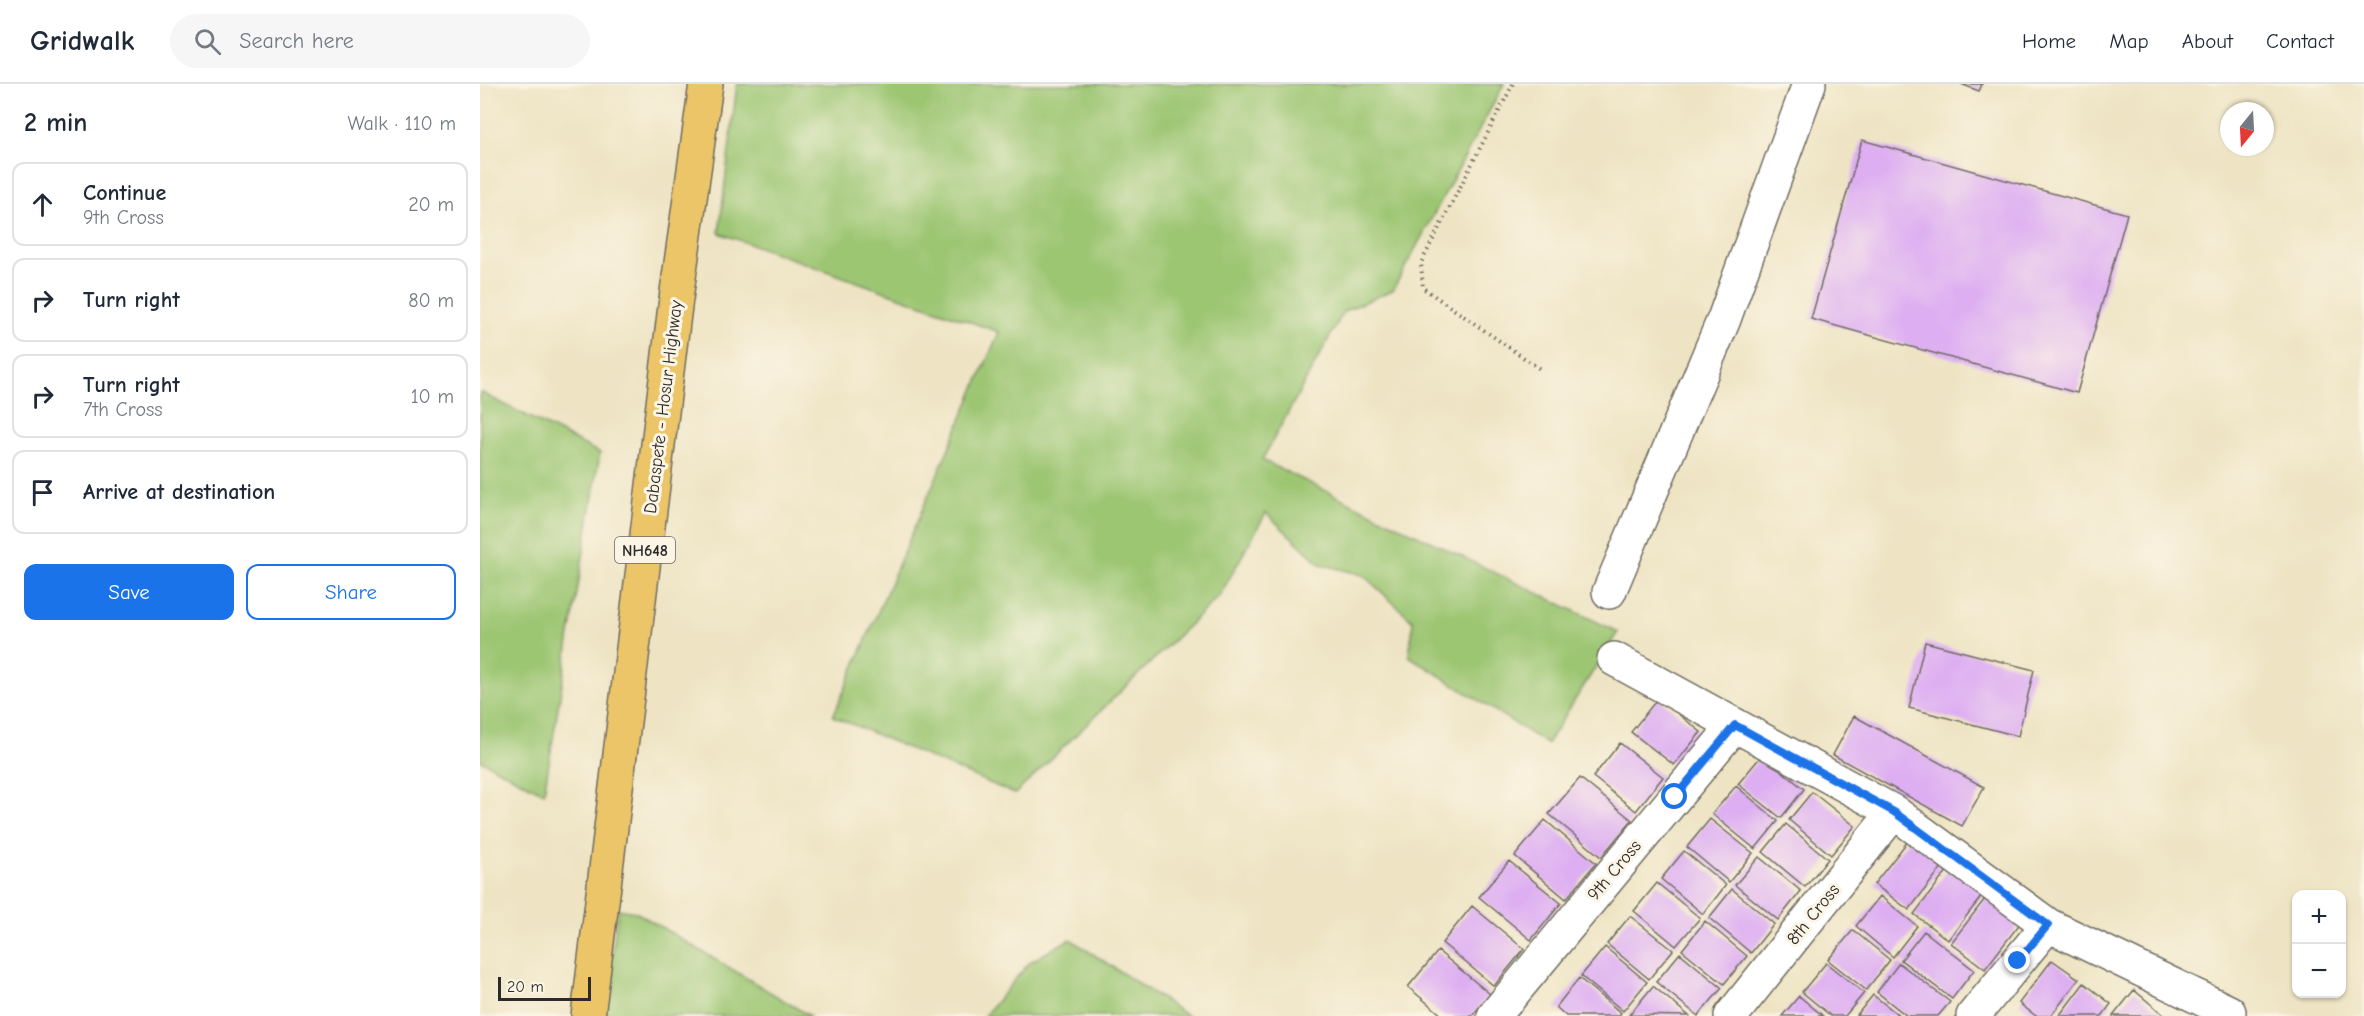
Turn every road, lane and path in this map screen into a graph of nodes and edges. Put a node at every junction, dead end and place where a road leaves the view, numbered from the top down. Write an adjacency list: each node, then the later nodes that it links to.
1 (706, 84): 11 (highway, Dabaspete - Hosur Highway / NH648)
2 (1513, 84): 4 (path)
3 (1809, 84): 5 (street)
4 (1540, 369)
5 (1608, 592)
6 (1614, 659): 7 (street)
7 (1735, 725): 8 (street); 12 (street, 9th Cross)
8 (1894, 812): 9 (street); 13 (street, 8th Cross)
9 (2048, 925): 10 (street); 14 (street)
10 (2227, 1014)
11 (588, 1016)
12 (1494, 1016)
13 (1731, 1016)
14 (1973, 1016)

